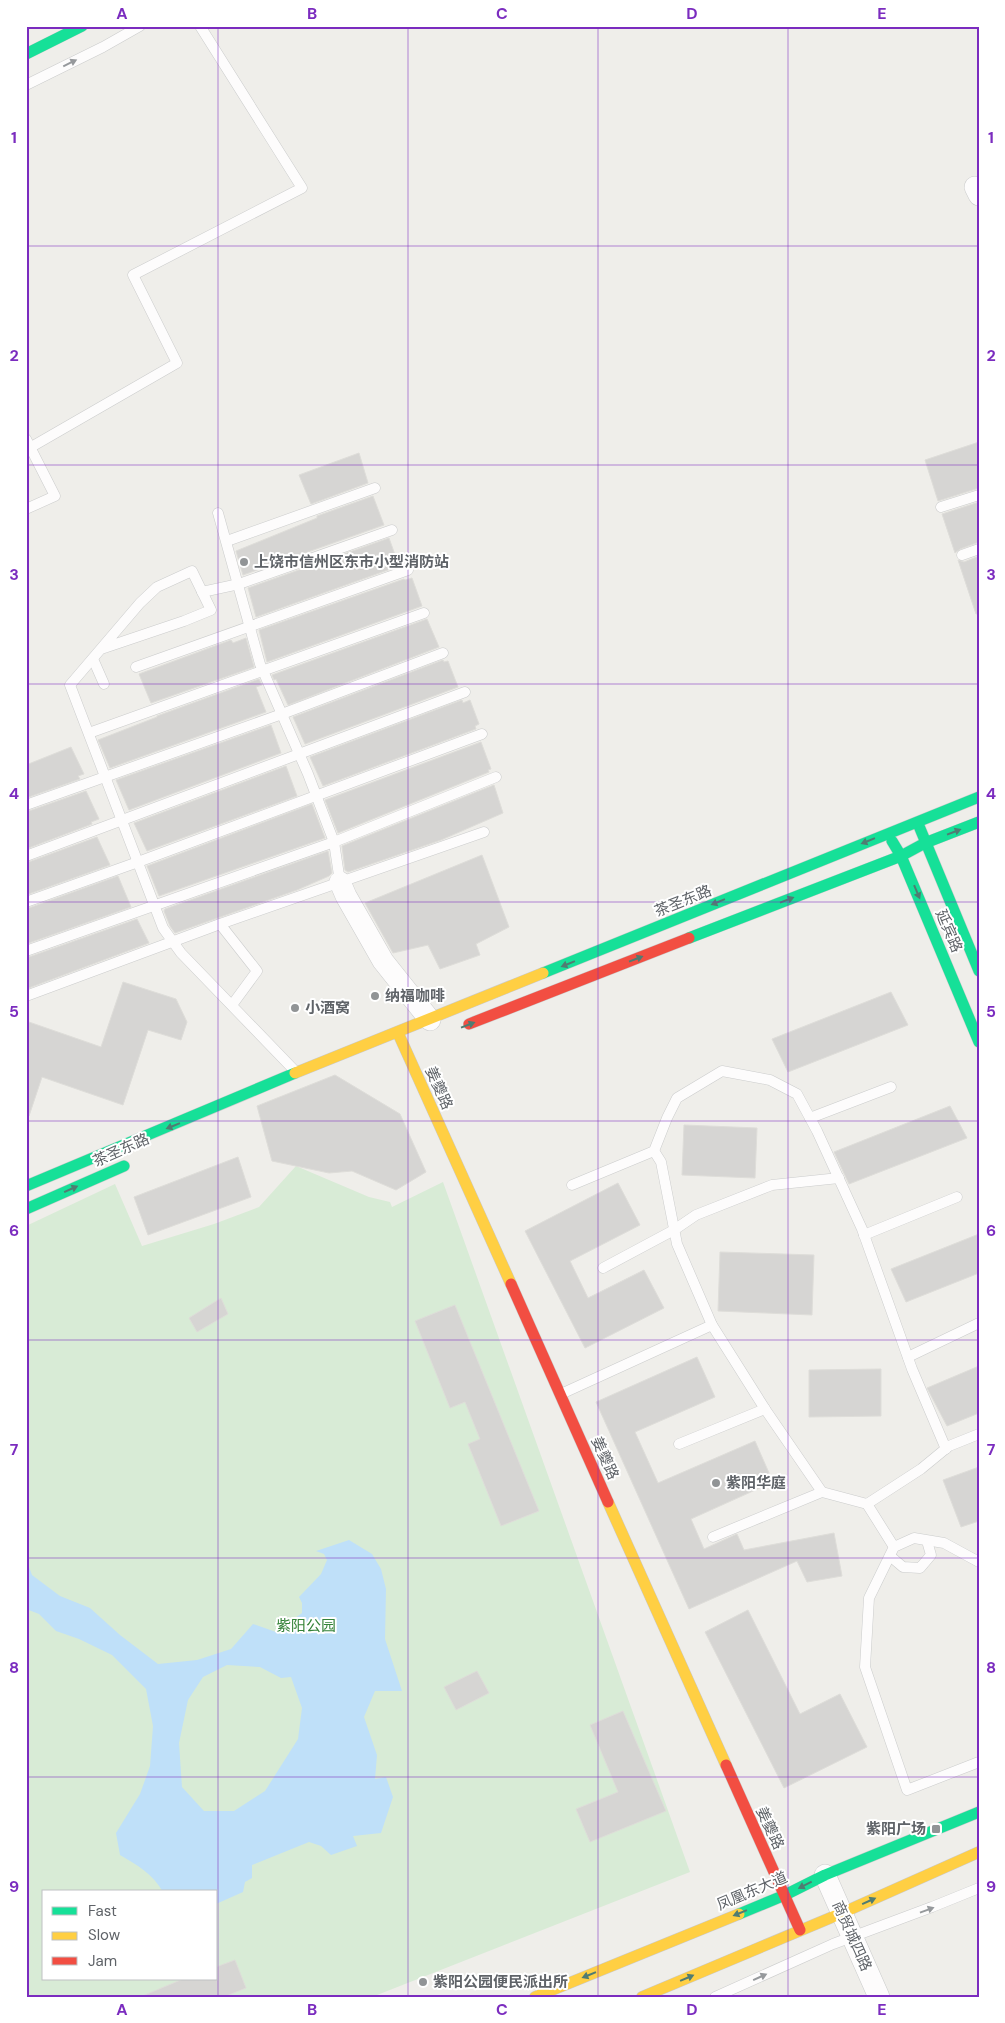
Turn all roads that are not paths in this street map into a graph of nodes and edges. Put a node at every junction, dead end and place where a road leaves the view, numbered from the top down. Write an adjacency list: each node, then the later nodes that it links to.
1 (82, 26): 4 (main road)
2 (140, 26): 5 (lane, one-way to 2)
3 (200, 26): 6 (lane)
4 (26, 54)
5 (26, 85)
6 (28, 446): 10 (lane)
7 (375, 488): 13 (lane)
8 (979, 495): 9 (lane)
9 (941, 507)
10 (26, 509)
11 (218, 513): 13 (lane)
12 (392, 530): 17 (lane)
13 (227, 541): 17 (lane)
14 (979, 550): 15 (lane)
15 (962, 555)
16 (408, 570): 20 (lane)
17 (239, 584): 18 (lane); 20 (lane)
18 (202, 592): 21 (lane); 21 (lane)
19 (424, 613): 25 (lane)
20 (251, 627): 24 (lane); 25 (lane)
21 (101, 649): 23 (lane)
22 (443, 653): 28 (lane)
23 (93, 659): 26 (lane); 29 (lane)
24 (136, 667)
25 (264, 671): 28 (lane); 29 (lane)
26 (104, 684)
27 (465, 692): 31 (lane)
28 (282, 714): 31 (lane); 33 (lane)
29 (89, 732): 33 (lane)
30 (482, 734): 34 (lane)
31 (299, 754): 34 (lane); 37 (lane)
32 (496, 777): 42 (lane)
33 (106, 778): 36 (lane); 37 (lane)
34 (316, 796): 42 (lane); 46 (lane)
35 (979, 797): 38 (main road, 茶圣东路)
36 (26, 805)
37 (122, 820): 44 (lane); 46 (lane)
38 (918, 822): 41 (main road, 茶圣东路); 43 (main road, 延宾路)
39 (979, 822): 43 (main road, one-way to 39)
40 (484, 832): 47 (lane)
41 (888, 833): 45 (main road, 延宾路); 56 (main road, 茶圣东路, one-way to 56)
42 (334, 842): 47 (lane); 49 (lane)
43 (925, 842): 45 (main road); 53 (main road, 延宾路)
44 (26, 856)
45 (901, 856): 57 (main road, one-way to 45); 59 (main road, 延宾路, one-way to 59)
46 (138, 862): 48 (lane); 49 (lane)
47 (340, 882): 50 (lane); 56 (street)
48 (26, 902)
49 (154, 905): 51 (lane); 52 (lane)
50 (220, 924): 51 (lane); 55 (lane)
51 (173, 942): 54 (lane); 55 (lane)
52 (26, 952)
53 (979, 971)
54 (26, 996)
55 (232, 1005): 64 (lane)
56 (430, 1020): 58 (main road, 茶圣东路)
57 (455, 1030)
58 (398, 1033): 61 (main road, 姜夔路); 63 (main road, 茶圣东路)
59 (979, 1042)
60 (420, 1044): 61 (main road)
61 (402, 1050): 82 (main road, 姜夔路)
62 (378, 1051): 63 (main road)
63 (350, 1052): 64 (main road, 茶圣东路)
64 (296, 1073): 66 (main road, 茶圣东路)
65 (891, 1087): 67 (lane)
66 (218, 1107): 68 (main road); 73 (main road, 茶圣东路, one-way to 73)
67 (810, 1118): 69 (lane); 71 (lane)
68 (207, 1123)
69 (654, 1151): 72 (lane); 76 (lane)
70 (131, 1162): 75 (main road, 茶圣东路, one-way to 70)
71 (839, 1178): 76 (lane); 77 (lane)
72 (572, 1185)
73 (26, 1186)
74 (957, 1197): 77 (lane)
75 (26, 1208)
76 (674, 1230): 78 (lane); 80 (lane)
77 (864, 1235): 81 (lane)
78 (603, 1268)
79 (979, 1323): 81 (lane)
80 (712, 1325): 82 (lane); 83 (lane)
81 (908, 1357): 86 (lane)
82 (560, 1395): 98 (main road, 姜夔路)
83 (766, 1409): 85 (lane); 87 (lane)
84 (979, 1434): 86 (lane)
85 (678, 1444)
86 (946, 1449): 88 (lane)
87 (822, 1492): 88 (lane); 89 (lane)
88 (867, 1504): 91 (lane)
89 (713, 1537)
90 (927, 1540): 91 (lane); 91 (lane); 92 (lane)
91 (892, 1551): 93 (lane)
92 (979, 1562)
93 (979, 1762)
94 (979, 1812): 96 (main road, 凤凰东大道)
95 (979, 1852): 99 (main road, one-way to 95)
96 (825, 1875): 98 (main road, 凤凰东大道, one-way to 98); 99 (street, 商贸城四路)
97 (979, 1888): 101 (lane, one-way to 97)
98 (785, 1895): 100 (main road, 姜夔路); 102 (main road, 凤凰东大道, one-way to 102)
99 (842, 1914): 100 (main road); 101 (street, 商贸城四路)
100 (800, 1930): 103 (main road, one-way to 100)
101 (852, 1937): 104 (lane, one-way to 101); 105 (street, 商贸城四路)
102 (535, 1997)
103 (642, 1997)
104 (715, 1997)
105 (879, 1997)

